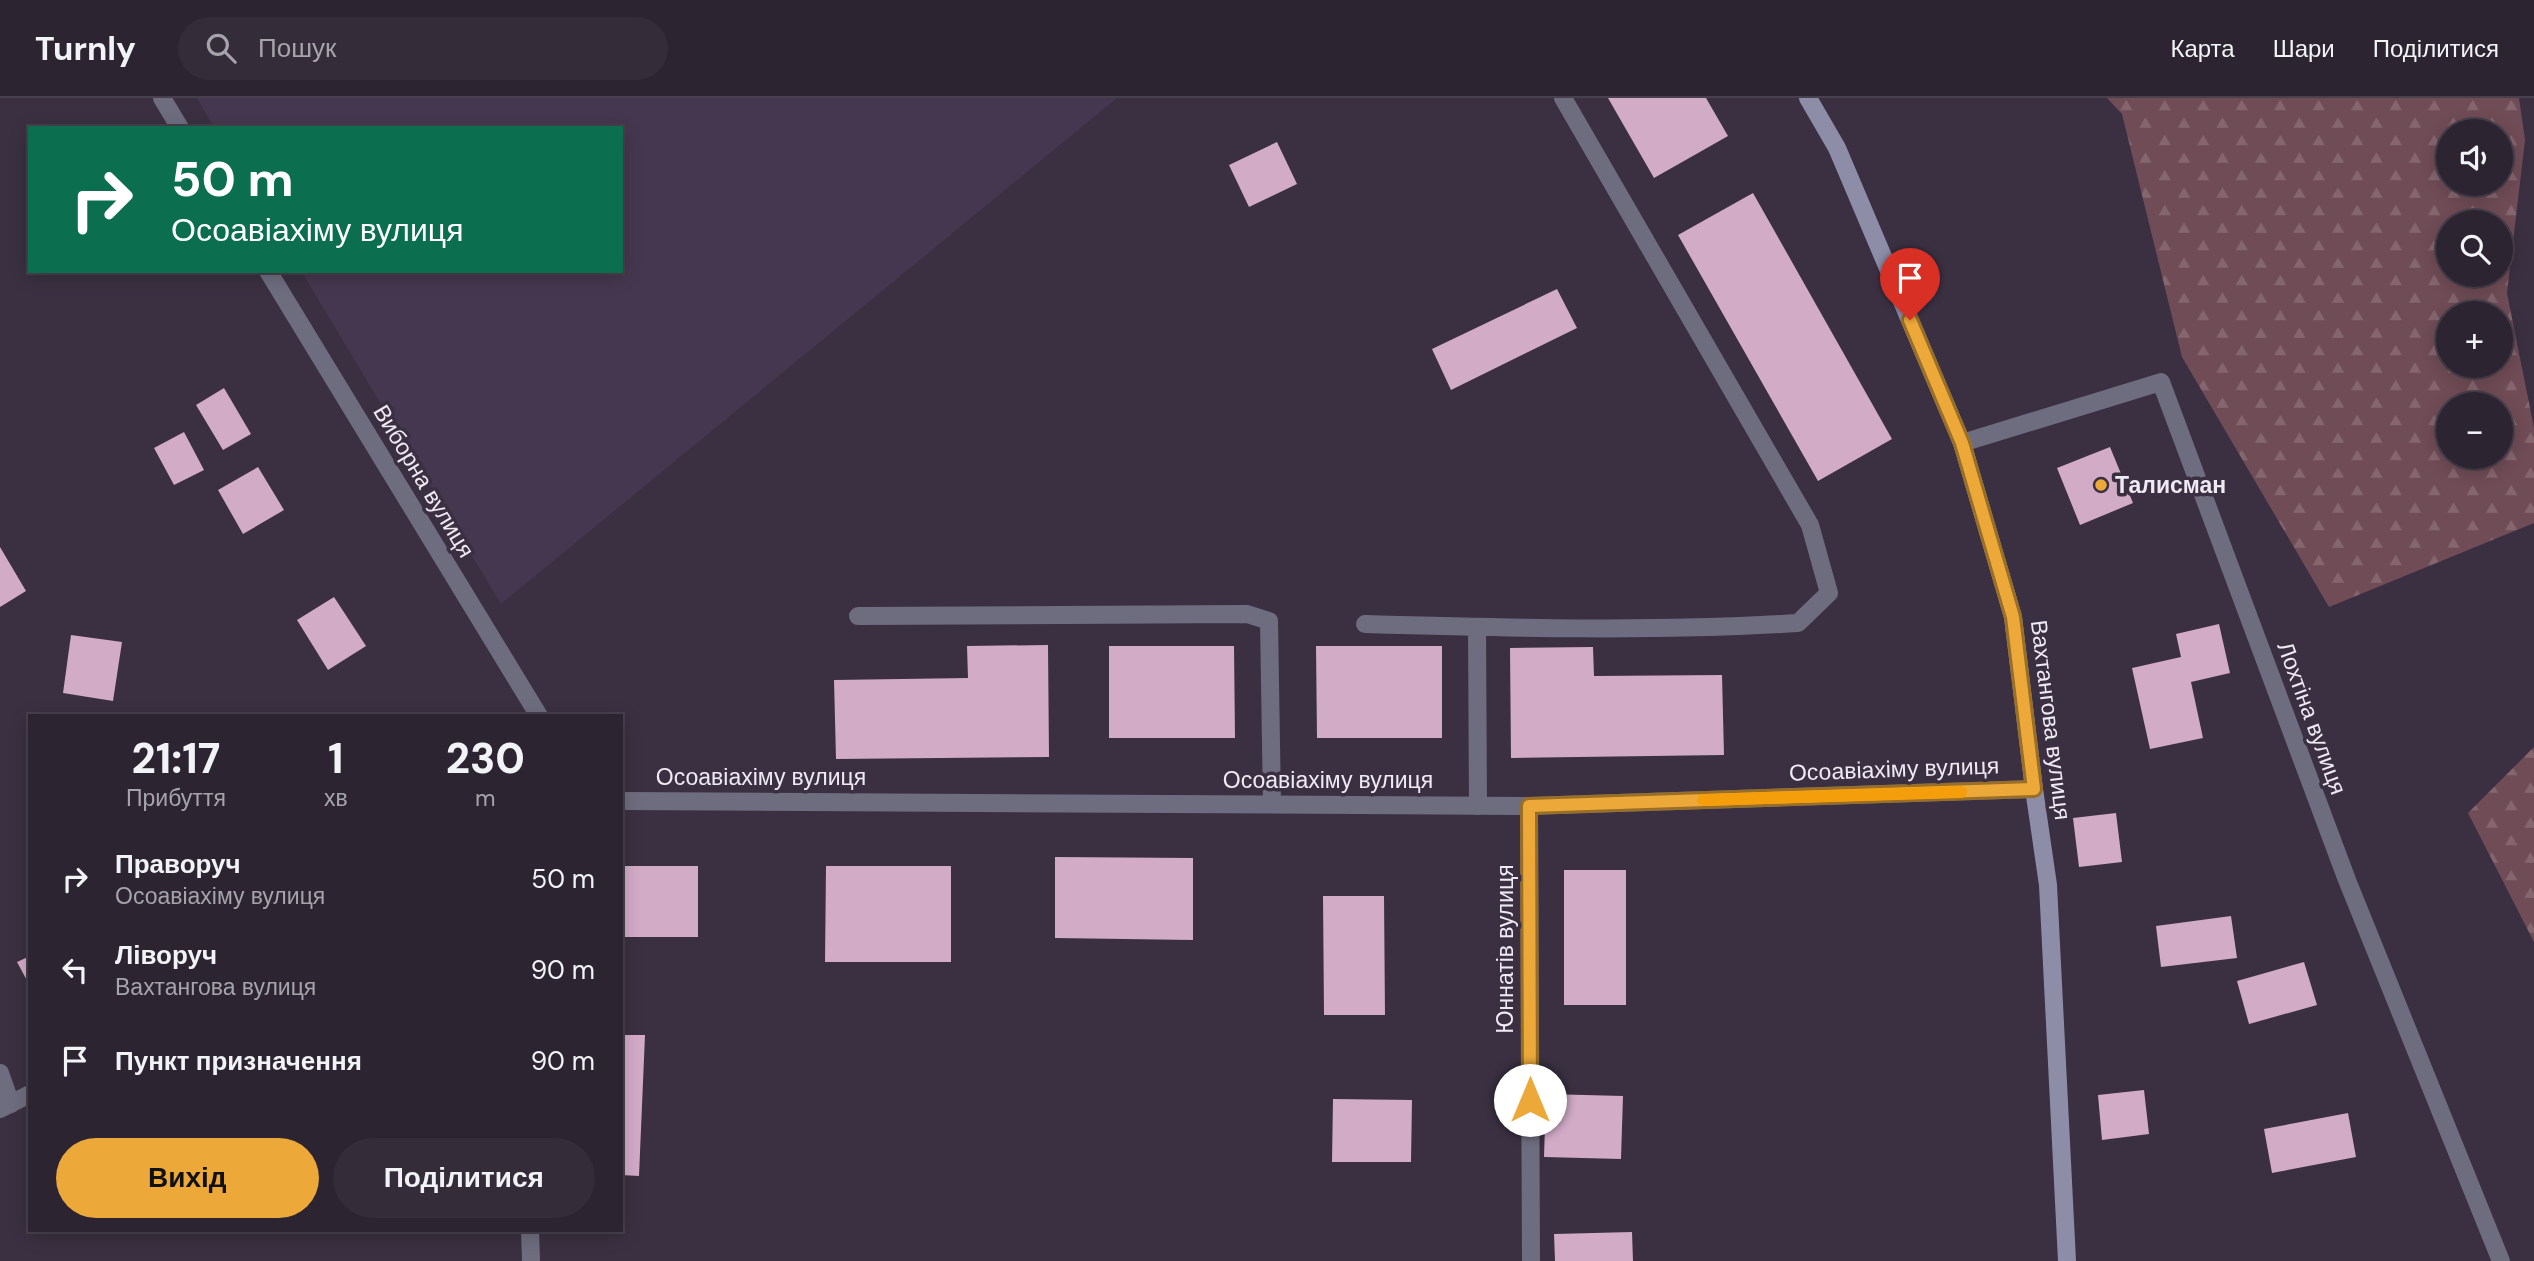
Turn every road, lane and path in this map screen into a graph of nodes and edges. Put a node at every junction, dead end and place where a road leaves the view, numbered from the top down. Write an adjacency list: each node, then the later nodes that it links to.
1 (162, 98): 4 (street)
2 (1563, 98): 9 (street)
3 (1808, 98): 6 (main road, Вахтангова вулиця)
4 (179, 126)
5 (269, 273): 10 (street, Виборна вулиця)
6 (1962, 443): 11 (main road, Вахтангова вулиця); 23 (street, Лохтіна вулиця)
7 (858, 616): 13 (street)
8 (1365, 624): 9 (street)
9 (1477, 627): 14 (street)
10 (538, 714)
11 (2034, 789): 15 (street, Осоавіахіму вулиця); 22 (main road, Вахтангова вулиця)
12 (623, 801): 13 (street, Осоавіахіму вулиця)
13 (1272, 804): 14 (street, Осоавіахіму вулиця)
14 (1478, 806): 15 (street, Осоавіахіму вулиця)
15 (1529, 806): 21 (street, Юннатів вулиця)
16 (0, 1073): 18 (street)
17 (28, 1095): 18 (street)
18 (5, 1106)
19 (530, 1232): 20 (street)
20 (531, 1261)
21 (1531, 1261)
22 (2067, 1261)
23 (2501, 1261)

